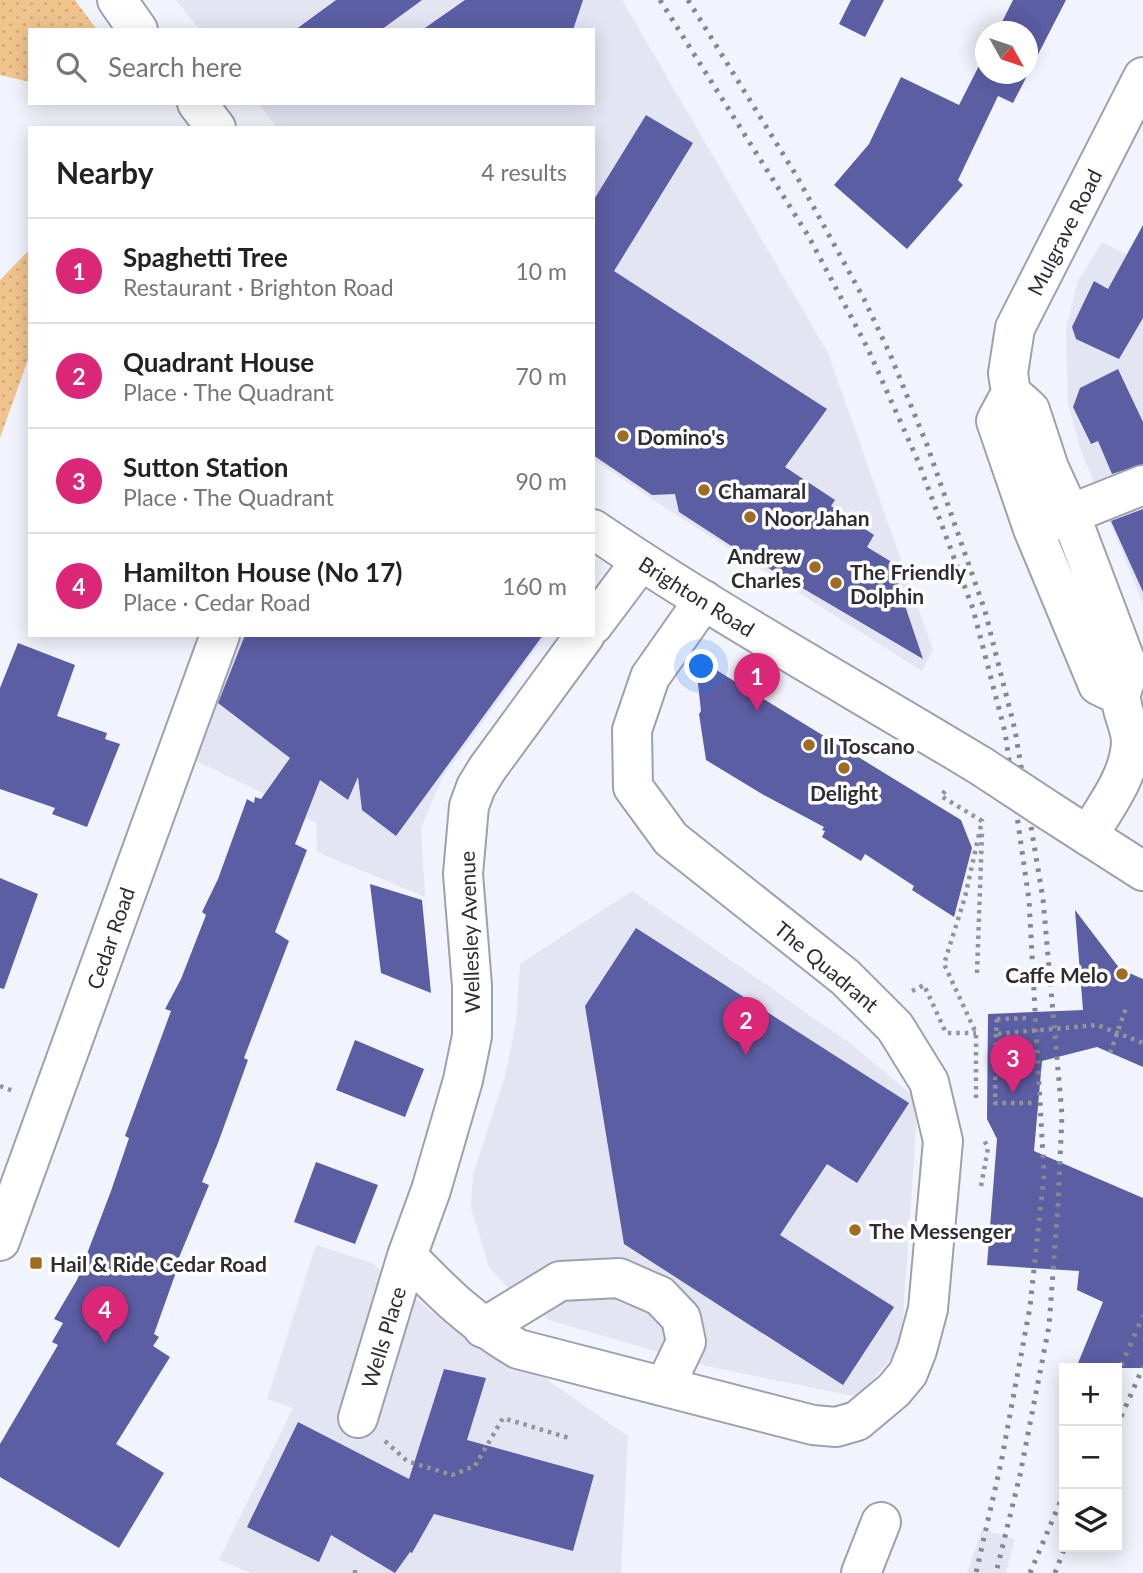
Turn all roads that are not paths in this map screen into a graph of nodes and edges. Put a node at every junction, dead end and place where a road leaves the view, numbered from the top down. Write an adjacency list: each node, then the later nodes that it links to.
1 (117, 0): 2 (street)
2 (137, 28)
3 (1143, 77): 6 (street, Mulgrave Road)
4 (199, 105): 5 (street)
5 (214, 126)
6 (1011, 393): 8 (street); 10 (street, Mulgrave Road)
7 (1143, 485): 8 (street)
8 (1070, 514): 10 (street); 16 (street)
9 (595, 529): 11 (street, Brighton Road)
10 (1033, 529): 16 (street, Mulgrave Road)
11 (641, 561): 12 (street, Brighton Road); 13 (street)
12 (704, 600): 17 (street, Brighton Road, bridge); 22 (street, The Quadrant)
13 (595, 622)
14 (219, 637): 19 (street, Cedar Road)
15 (584, 637): 20 (street, Wellesley Avenue)
16 (1121, 696): 17 (street)
17 (1088, 836): 18 (street, Brighton Road)
18 (1143, 871)
19 (0, 1241)
20 (407, 1256): 21 (street, The Quadrant); 23 (street, Wells Place)
21 (483, 1328): 22 (street, The Quadrant); 22 (street)
22 (665, 1386)
23 (358, 1418)
24 (881, 1522): 25 (street)
25 (861, 1573)

